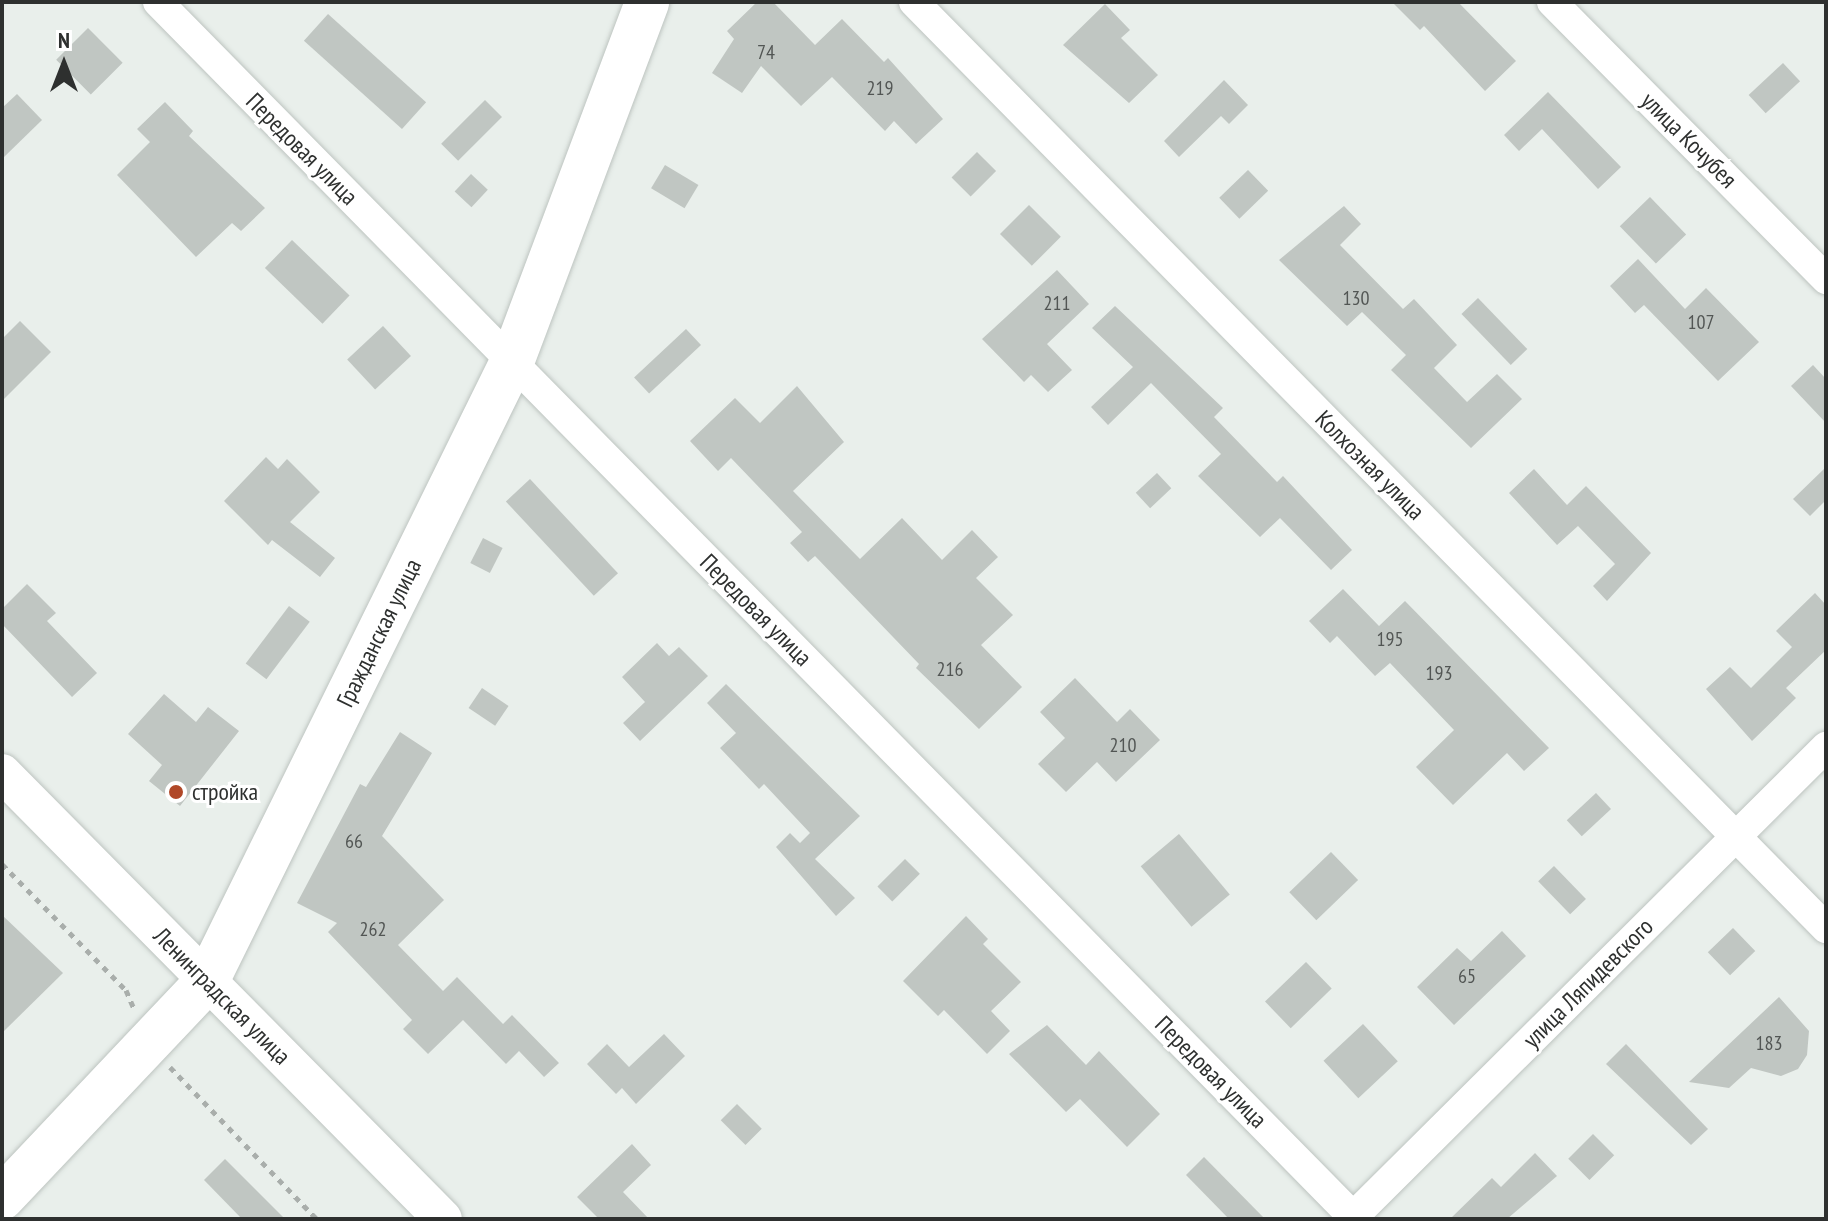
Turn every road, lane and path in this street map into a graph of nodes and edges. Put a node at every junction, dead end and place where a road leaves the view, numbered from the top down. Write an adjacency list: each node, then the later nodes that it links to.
1 (158, 2): 6 (street, Передовая улица)
2 (647, 2): 6 (main road, Гражданская улица)
3 (914, 2): 9 (street, Колхозная улица)
4 (1552, 2): 5 (street, улица Кочубея)
5 (1826, 279)
6 (512, 362): 11 (main road, Гражданская улица); 13 (street, Передовая улица)
7 (1826, 747): 9 (street, улица Ляпидевского)
8 (2, 773): 11 (street, Ленинградская улица)
9 (1736, 837): 10 (street, Колхозная улица); 13 (street, улица Ляпидевского)
10 (1826, 928)
11 (207, 981): 12 (main road, Гражданская улица); 14 (street, Ленинградская улица)
12 (2, 1198)
13 (1353, 1218)
14 (443, 1219)

